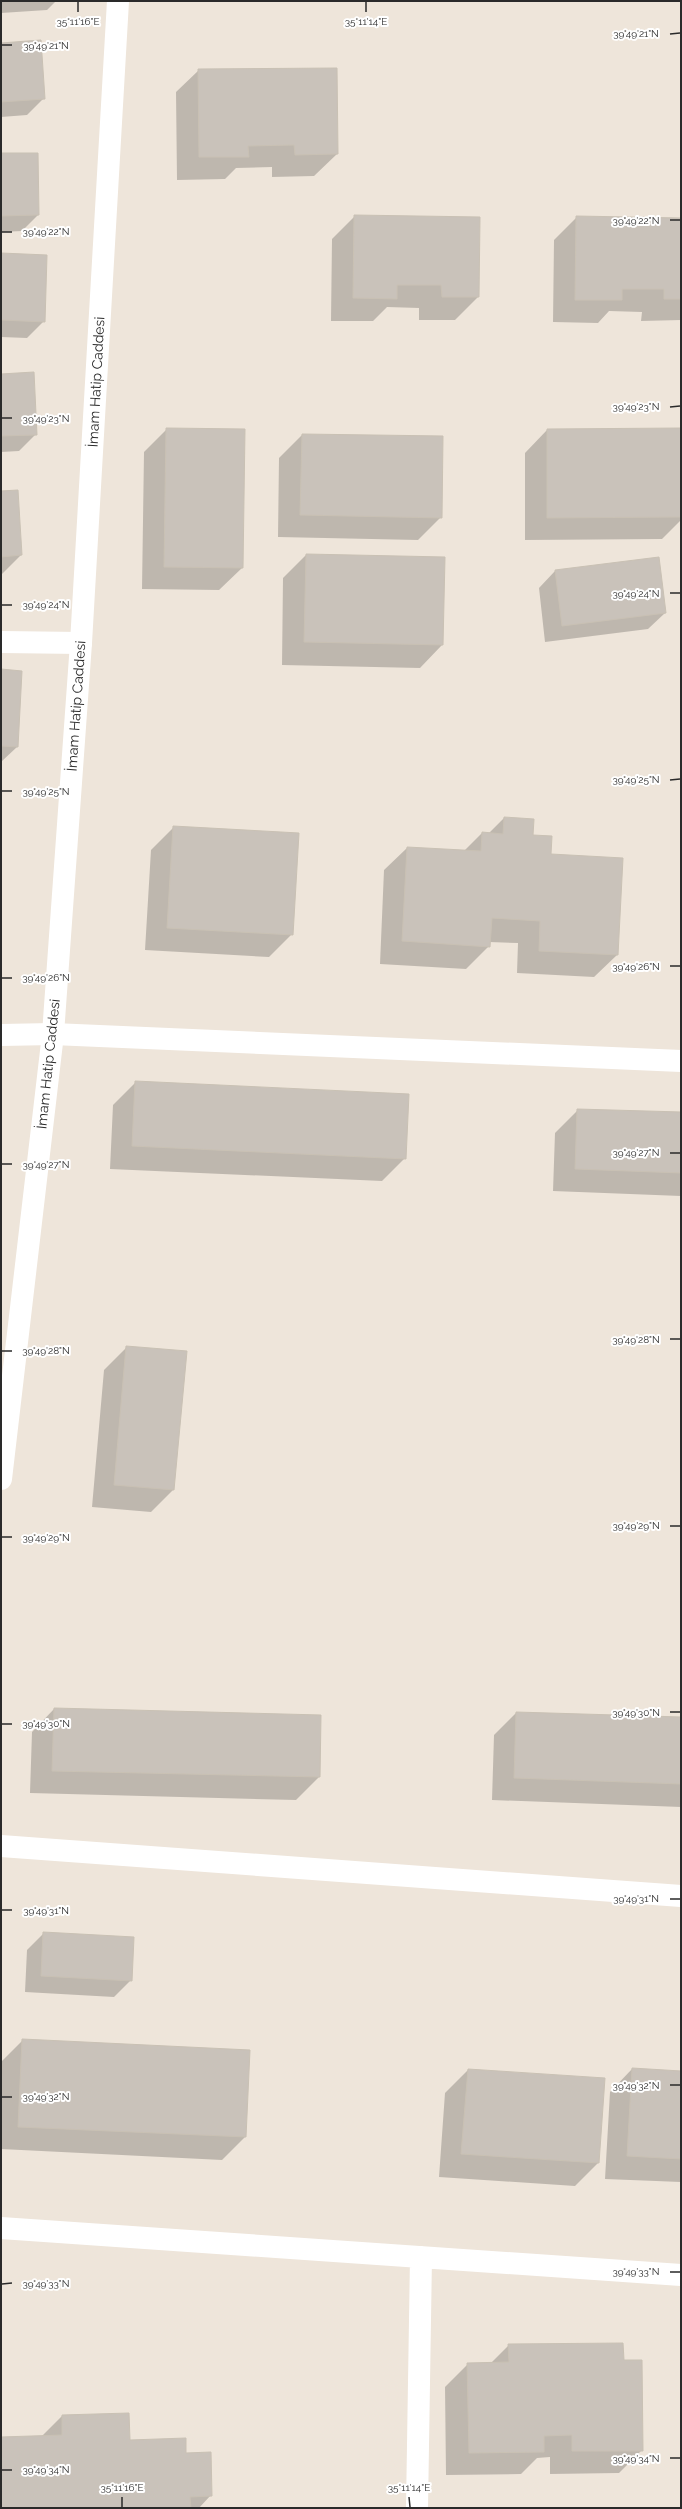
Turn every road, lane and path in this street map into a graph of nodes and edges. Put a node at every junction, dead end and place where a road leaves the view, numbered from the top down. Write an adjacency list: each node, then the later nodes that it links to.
1 (118, 1): 3 (street, İmam Hatip Caddesi)
2 (1, 642): 3 (street)
3 (81, 643): 4 (street, İmam Hatip Caddesi)
4 (53, 1034): 5 (street); 6 (street); 7 (street, İmam Hatip Caddesi)
5 (1, 1035)
6 (681, 1061)
7 (4, 1420): 8 (street, İmam Hatip Caddesi)
8 (1, 1480)
9 (1, 1846): 10 (street)
10 (681, 1896)
11 (1, 2228): 12 (street)
12 (421, 2257): 13 (street); 14 (street)
13 (681, 2275)
14 (417, 2508)

